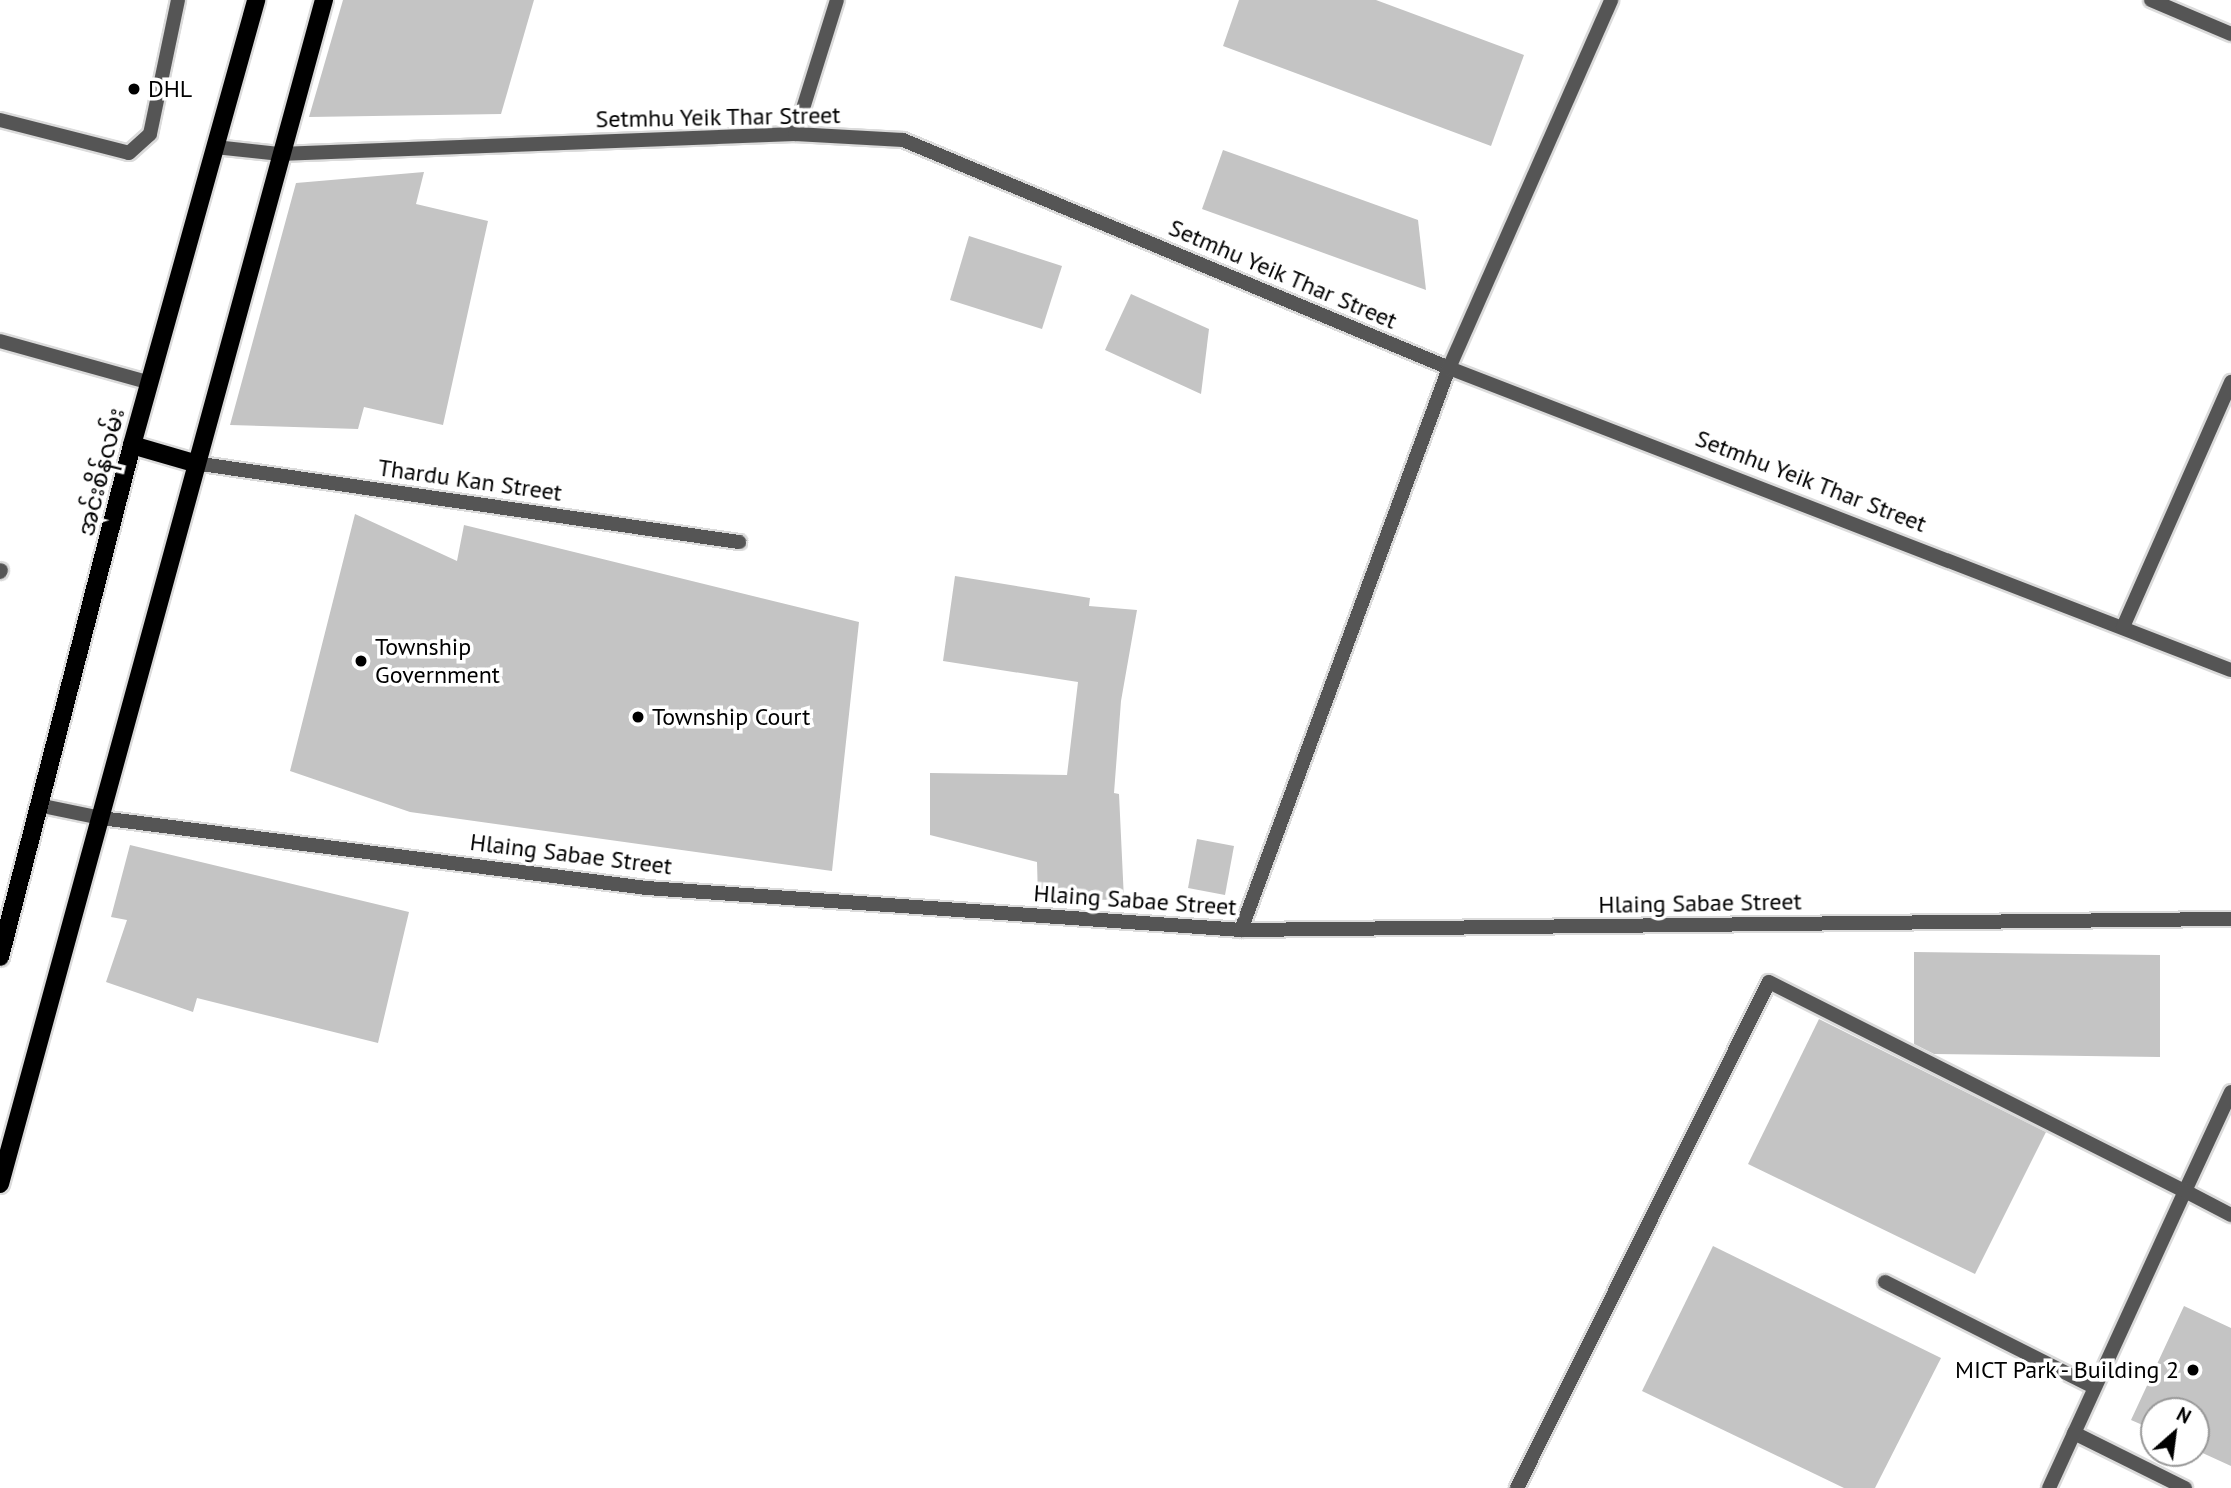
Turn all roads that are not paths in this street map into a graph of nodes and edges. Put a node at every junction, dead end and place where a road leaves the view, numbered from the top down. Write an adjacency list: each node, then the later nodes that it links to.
1 (178, 0): 8 (street)
2 (256, 0): 10 (main road, အင်းစိန်လမ်း)
3 (324, 0): 11 (main road)
4 (836, 0): 9 (street)
5 (1611, 0): 13 (street)
6 (2151, 0): 7 (street)
7 (2231, 34)
8 (0, 120)
9 (795, 134): 11 (street, Setmhu Yeik Thar Street); 13 (street, Setmhu Yeik Thar Street)
10 (215, 148): 11 (street, Setmhu Yeik Thar Street); 15 (main road, အင်းစိန်လမ်း)
11 (279, 154): 17 (main road)
12 (0, 341): 15 (street)
13 (1449, 368): 19 (street, Setmhu Yeik Thar Street); 24 (street)
14 (2231, 382): 19 (street)
15 (150, 383): 16 (main road, အင်းစိန်လမ်း)
16 (132, 445): 17 (main road); 21 (main road, အင်းစိန်လမ်း)
17 (194, 463): 18 (street, Thardu Kan Street); 22 (main road)
18 (739, 542)
19 (2123, 627): 20 (street, Setmhu Yeik Thar Street)
20 (2231, 670)
21 (43, 806): 22 (street, Hlaing Sabae Street); 25 (main road, အင်းစိန်လမ်း)
22 (101, 818): 24 (street, Hlaing Sabae Street); 27 (main road)
23 (2231, 919): 24 (street, Hlaing Sabae Street)
24 (1241, 930)
25 (1, 946)
26 (2231, 1092): 28 (street)
27 (0, 1184)
28 (2185, 1191): 29 (street); 31 (street); 33 (street)
29 (2231, 1215)
30 (1885, 1282): 31 (street)
31 (2094, 1387): 32 (street)
32 (2074, 1433): 34 (street); 35 (street)
33 (1517, 1488)
34 (2049, 1488)
35 (2185, 1488)

